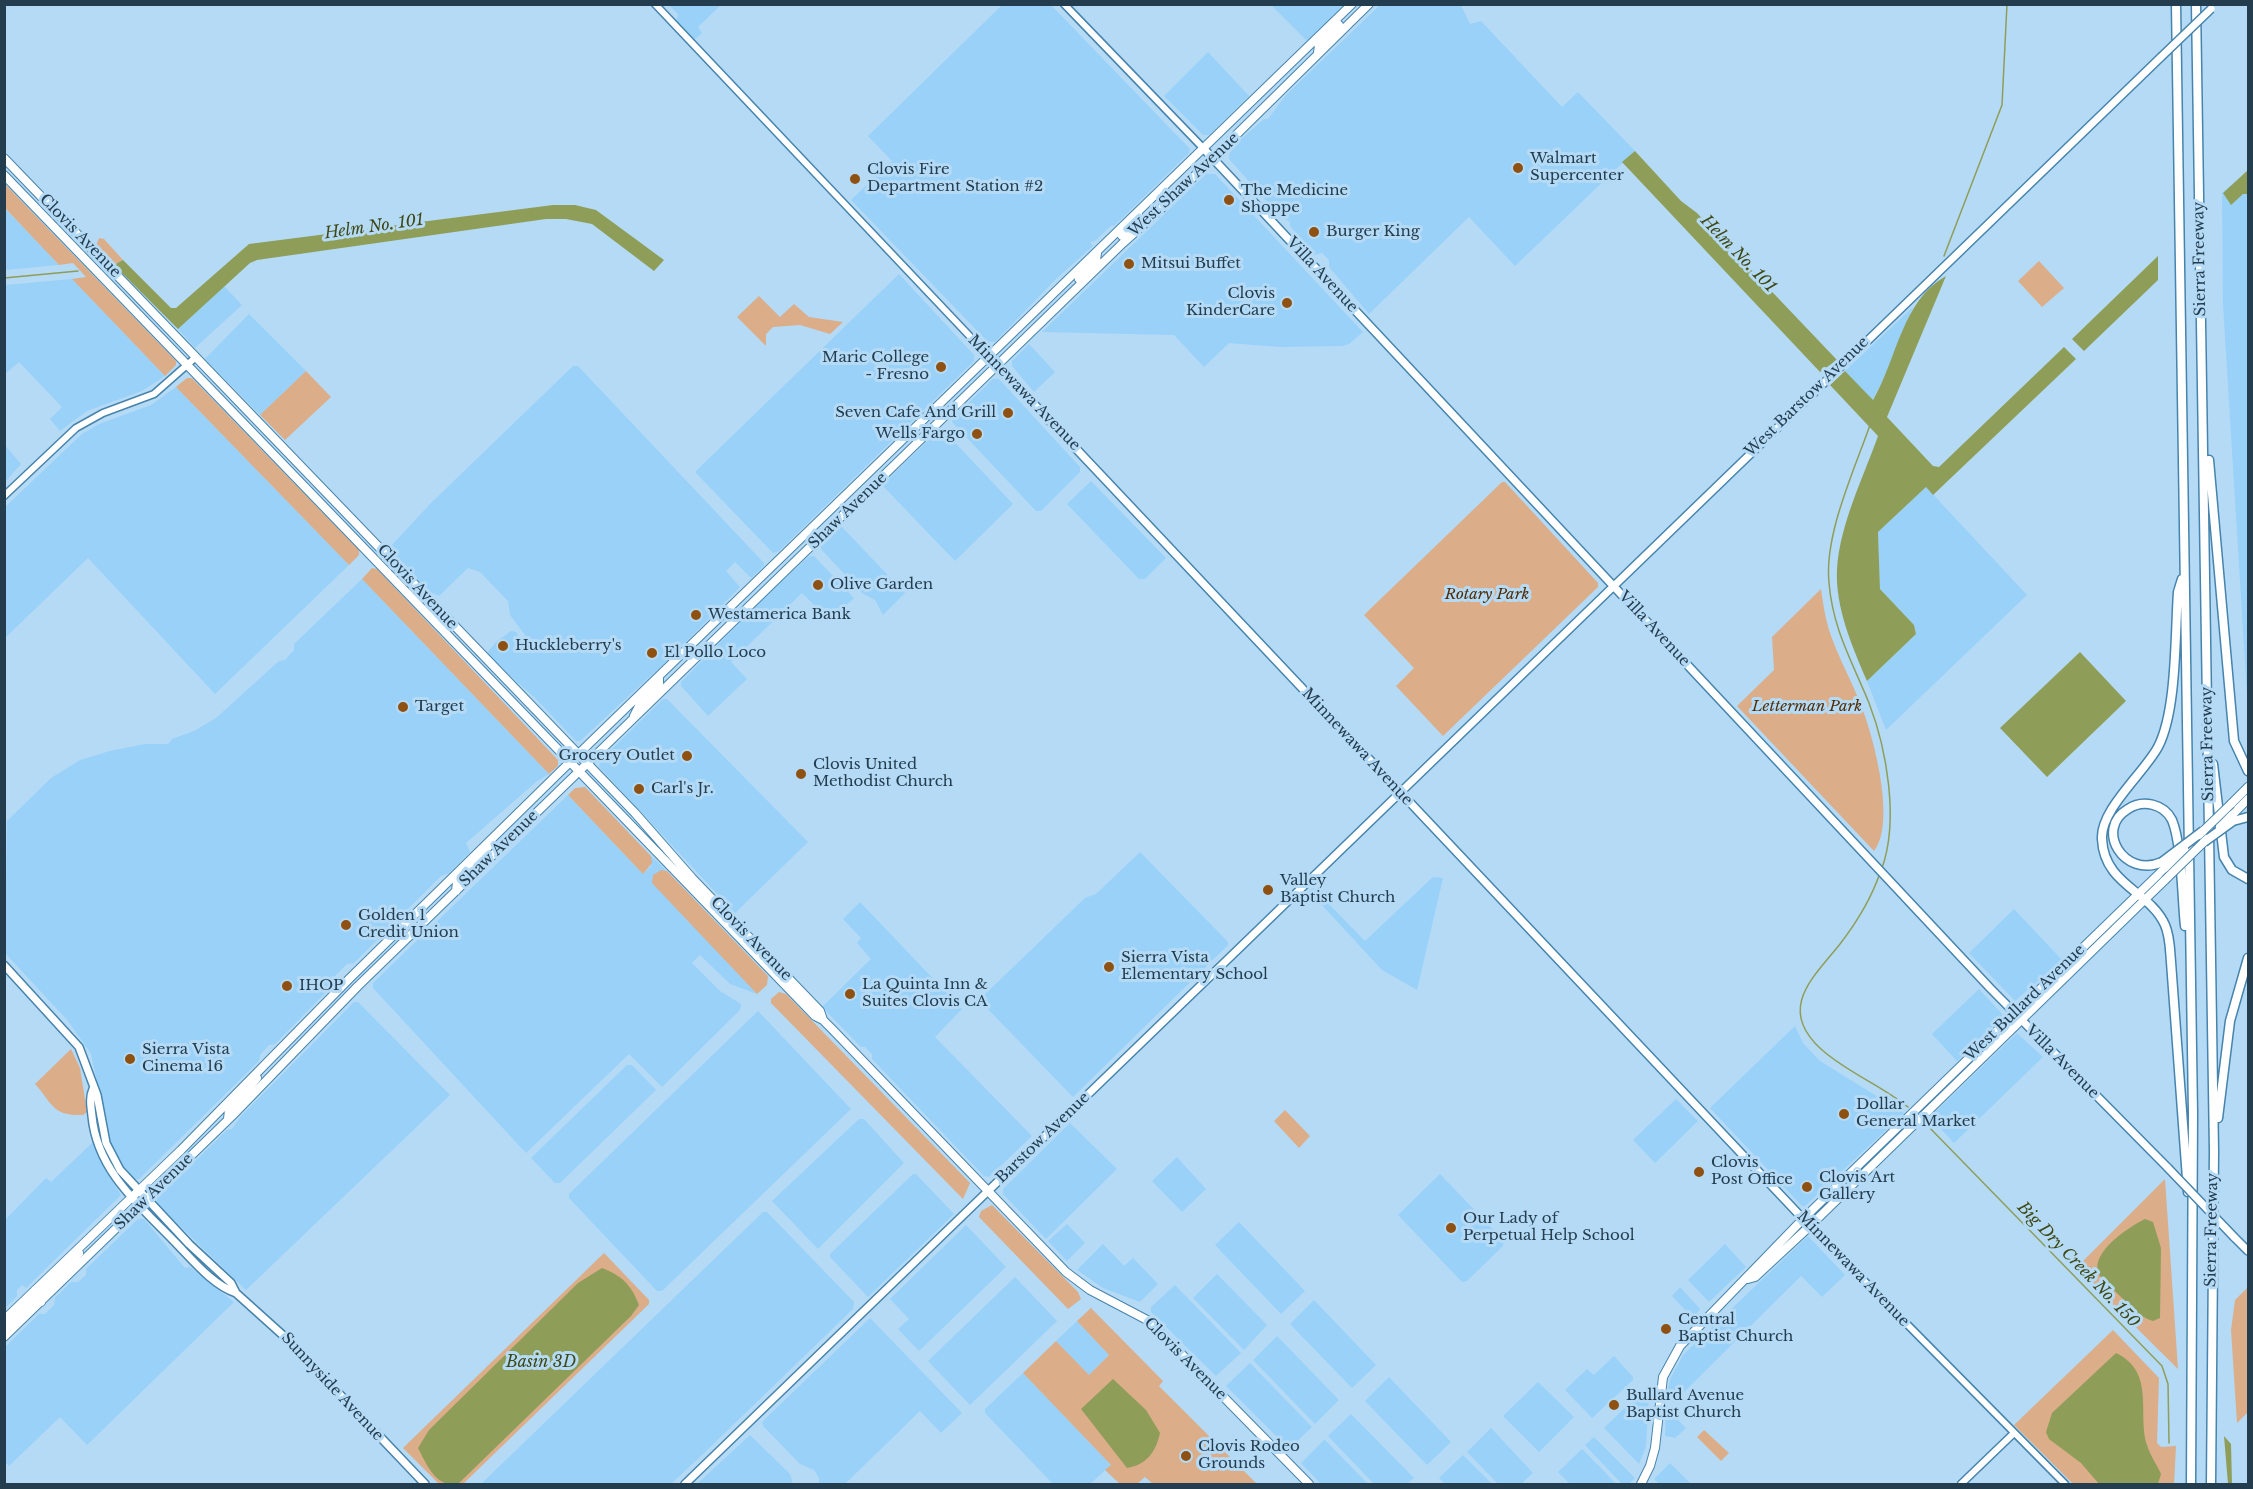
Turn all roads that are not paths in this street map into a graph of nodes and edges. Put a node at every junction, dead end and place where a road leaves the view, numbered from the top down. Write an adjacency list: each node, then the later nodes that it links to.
1 (655, 4): 17 (street, Minnewawa Avenue)
2 (1064, 4): 9 (street, Villa Avenue)
3 (1369, 4): 8 (main road, West Shaw Avenue)
4 (2176, 4): 27 (highway, Sierra Freeway)
5 (2196, 4): 21 (highway, Sierra Freeway)
6 (1349, 7): 8 (main road); 9 (main road, West Shaw Avenue)
7 (2214, 7): 28 (main road, West Barstow Avenue, bridge)
8 (1318, 53): 11 (main road, West Shaw Avenue)
9 (1204, 149): 11 (main road, Villa Avenue); 13 (main road, West Shaw Avenue)
10 (4, 158): 18 (main road, Clovis Avenue)
11 (1213, 159): 15 (main road, West Shaw Avenue); 28 (main road, Villa Avenue)
12 (4, 175): 19 (main road, Clovis Avenue)
13 (1138, 213): 14 (main road, West Shaw Avenue); 15 (main road)
14 (1097, 253): 16 (main road); 17 (main road, West Shaw Avenue)
15 (1107, 258): 16 (main road, West Shaw Avenue)
16 (1059, 306): 20 (main road, West Shaw Avenue)
17 (989, 356): 20 (street, Minnewawa Avenue); 22 (main road, Shaw Avenue)
18 (196, 357): 19 (street); 34 (main road, Clovis Avenue)
19 (188, 365): 24 (street); 35 (main road, Clovis Avenue)
20 (998, 366): 25 (main road, Shaw Avenue); 40 (main road, Minnewawa Avenue)
21 (2204, 412): 32 (highway, Sierra Freeway); 37 (highway)
22 (868, 476): 23 (main road, Shaw Avenue); 25 (main road)
23 (848, 495): 26 (main road); 29 (main road, Shaw Avenue)
24 (4, 496)
25 (858, 500): 26 (main road, Shaw Avenue)
26 (811, 546): 31 (main road, Shaw Avenue)
27 (2185, 570): 51 (highway); 58 (highway, Sierra Freeway)
28 (1613, 585): 40 (main road, West Barstow Avenue); 59 (main road, Villa Avenue)
29 (699, 640): 30 (main road, Shaw Avenue); 31 (main road)
30 (659, 679): 33 (main road); 34 (main road, Shaw Avenue)
31 (667, 686): 33 (main road, Shaw Avenue)
32 (2207, 707): 48 (highway); 68 (highway, Sierra Freeway)
33 (629, 725): 36 (main road, Shaw Avenue)
34 (578, 754): 35 (main road, Shaw Avenue); 36 (main road, Clovis Avenue)
35 (569, 763): 38 (main road, Clovis Avenue); 45 (main road, Shaw Avenue)
36 (588, 765): 38 (main road, Shaw Avenue); 52 (main road, Clovis Avenue)
37 (2248, 771)
38 (579, 774): 49 (main road, Clovis Avenue); 50 (main road, Shaw Avenue)
39 (2248, 787): 44 (main road, bridge)
40 (1399, 791): 71 (main road, Barstow Avenue); 75 (main road, Minnewawa Avenue)
41 (2248, 799): 43 (main road)
42 (2248, 817): 43 (highway)
43 (2232, 818): 46 (highway, bridge)
44 (2203, 831): 47 (highway, bridge)
45 (493, 838): 50 (main road); 62 (main road, Shaw Avenue)
46 (2204, 842): 51 (main road, West Bullard Avenue, bridge)
47 (2163, 865): 51 (main road, West Bullard Avenue); 58 (highway)
48 (2248, 879)
49 (688, 886): 52 (main road); 57 (main road, Clovis Avenue)
50 (456, 891): 65 (main road, Shaw Avenue)
51 (2140, 898): 53 (main road, West Bullard Avenue); 55 (main road, West Bullard Avenue); 79 (highway)
52 (734, 922): 57 (main road, Clovis Avenue)
53 (2107, 923): 55 (main road); 59 (main road, West Bullard Avenue)
54 (2248, 958): 68 (highway)
55 (2080, 963): 61 (main road, West Bullard Avenue)
56 (4, 965): 63 (main road)
57 (782, 977): 60 (main road, Clovis Avenue); 60 (main road, Clovis Avenue)
58 (2190, 980): 79 (highway, Sierra Freeway)
59 (2015, 1014): 61 (main road, Villa Avenue); 64 (main road, West Bullard Avenue)
60 (823, 1020): 71 (main road, Clovis Avenue)
61 (2021, 1020): 67 (main road, West Bullard Avenue); 78 (main road, Villa Avenue, bridge)
62 (264, 1066): 65 (main road); 72 (main road, Shaw Avenue)
63 (93, 1089): 66 (main road); 69 (main road)
64 (1926, 1100): 67 (main road); 70 (main road, West Bullard Avenue)
65 (228, 1119): 73 (main road, Shaw Avenue)
66 (92, 1120): 69 (main road); 72 (main road)
67 (1899, 1139): 74 (main road, West Bullard Avenue)
68 (2214, 1151): 94 (highway, Sierra Freeway)
69 (115, 1164): 72 (main road)
70 (1858, 1166): 74 (main road); 75 (main road, West Bullard Avenue)
71 (988, 1191): 89 (main road, Barstow Avenue); 90 (main road, Clovis Avenue)
72 (135, 1194): 73 (main road, Sunnyside Avenue); 77 (main road, Shaw Avenue)
73 (143, 1203): 82 (main road, Shaw Avenue); 88 (main road, Sunnyside Avenue)
74 (1833, 1203): 76 (main road, West Bullard Avenue)
75 (1803, 1219): 76 (main road, Minnewawa Avenue); 80 (main road, West Bullard Avenue)
76 (1810, 1226): 80 (main road, West Bullard Avenue); 86 (street, Minnewawa Avenue)
77 (93, 1235): 81 (main road, Shaw Avenue); 82 (main road)
78 (2248, 1251)
79 (2193, 1265): 93 (highway, Sierra Freeway)
80 (1748, 1278): 87 (main road)
81 (35, 1290): 83 (main road, Shaw Avenue); 84 (main road)
82 (41, 1302): 85 (main road, Shaw Avenue)
83 (4, 1320)
84 (4, 1329)
85 (4, 1337)
86 (2014, 1433): 91 (street); 92 (street, Minnewawa Avenue)
87 (1643, 1482)
88 (425, 1485)
89 (685, 1485)
90 (1309, 1485)
91 (1961, 1485)
92 (2065, 1485)
93 (2191, 1485)
94 (2211, 1485)

